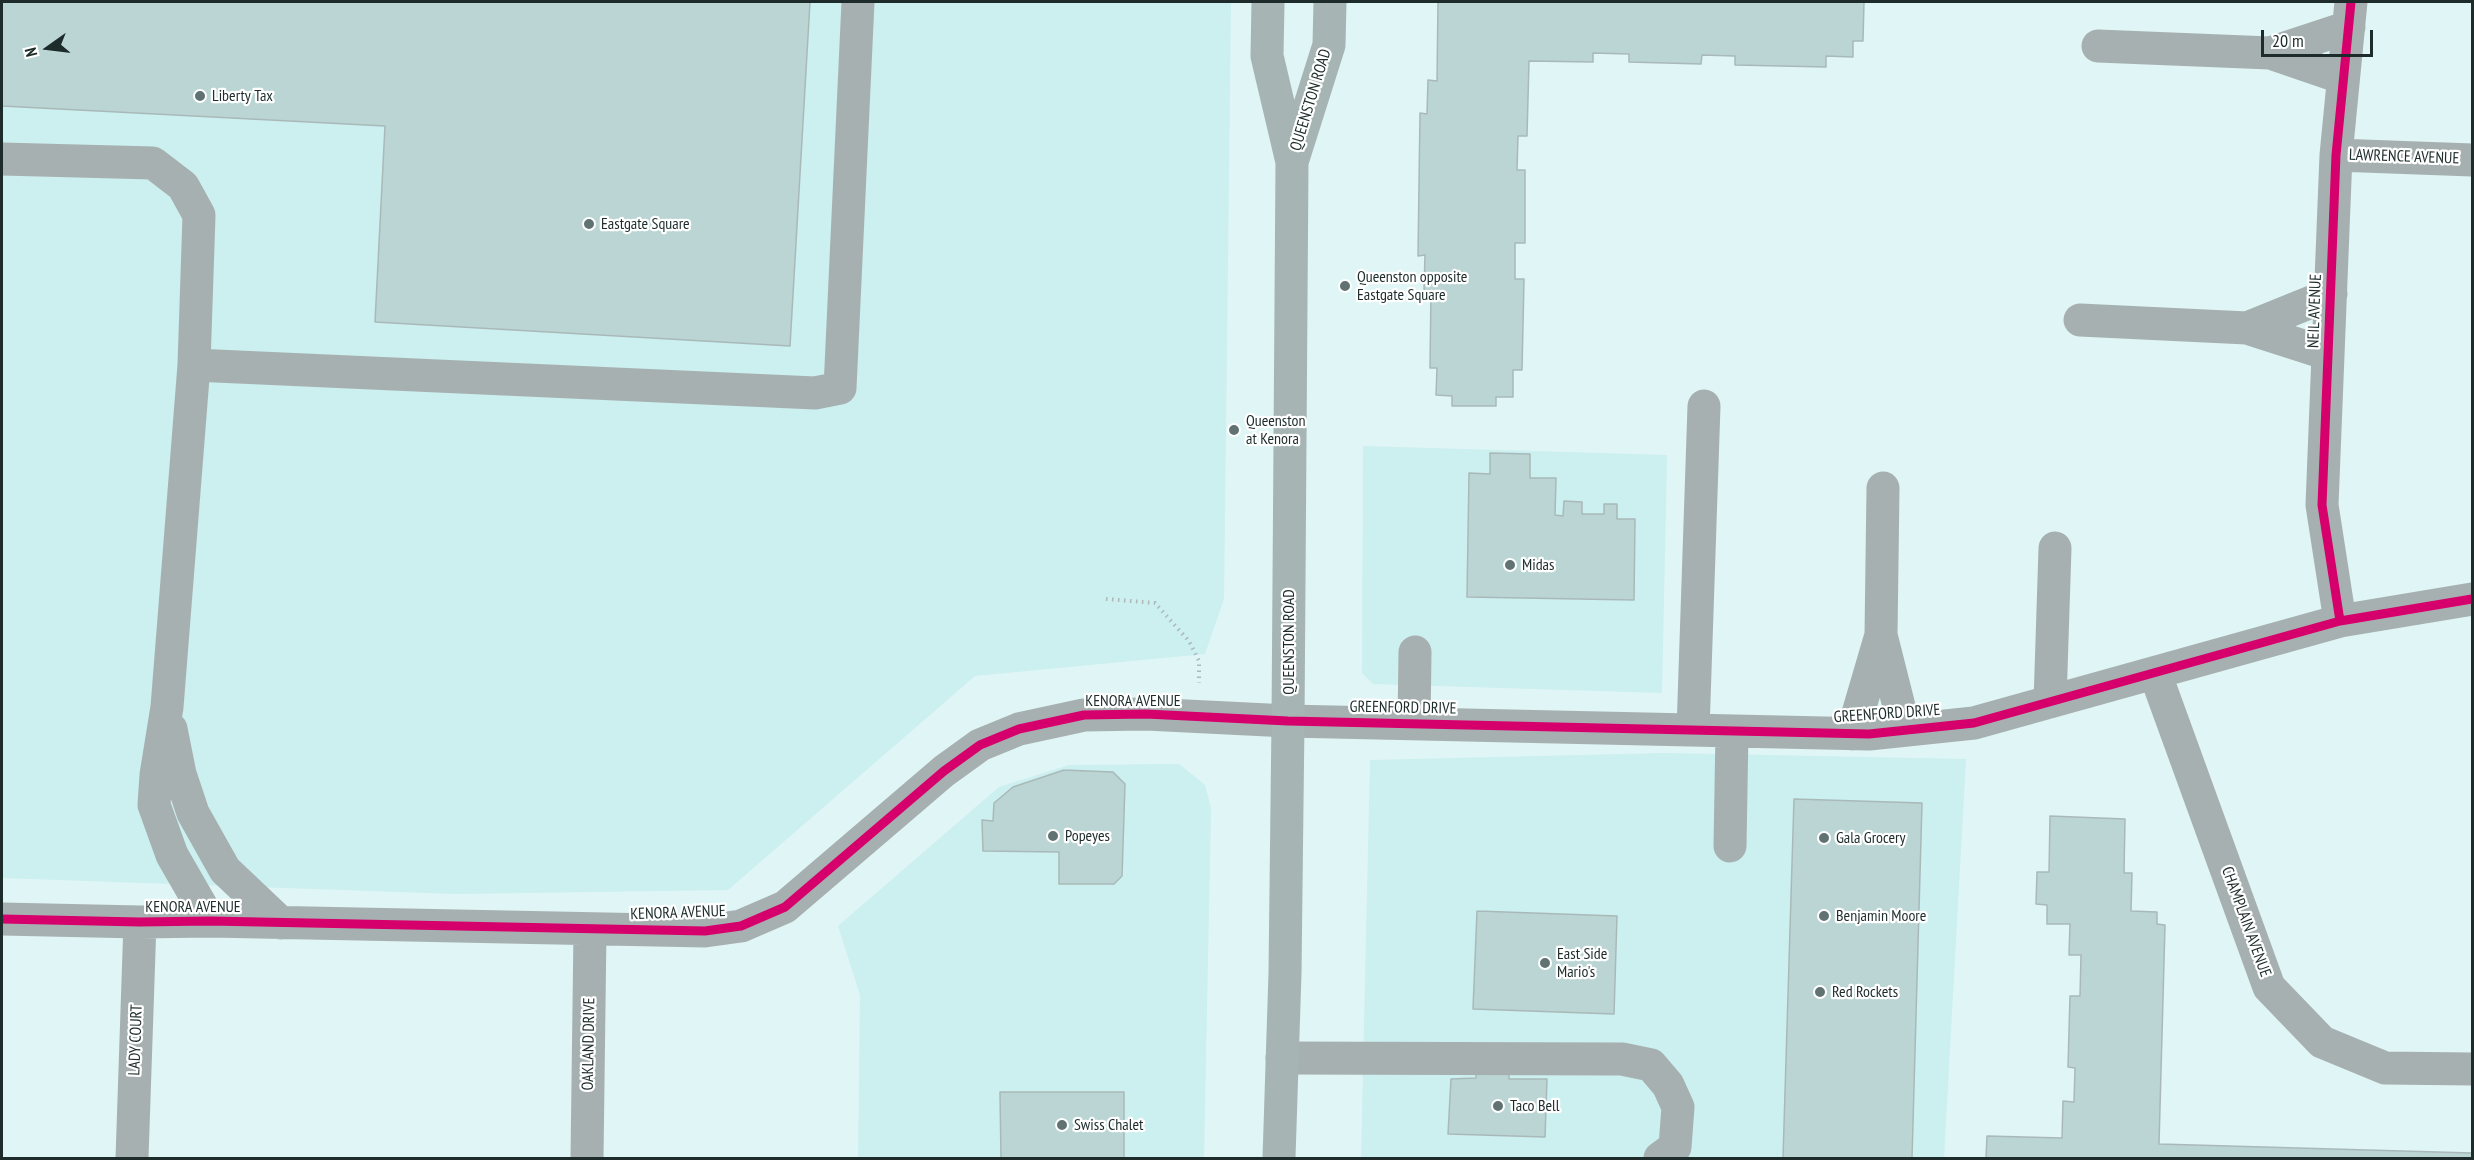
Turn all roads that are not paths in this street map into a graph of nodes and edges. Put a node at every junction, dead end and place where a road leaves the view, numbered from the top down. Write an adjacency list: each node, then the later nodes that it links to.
1 (858, 2): 16 (street)
2 (1268, 2): 11 (main road, QUEENSTON ROAD)
3 (1330, 2): 11 (main road, QUEENSTON ROAD)
4 (2350, 14): 6 (street); 7 (street, NEIL AVENUE)
5 (2098, 46): 6 (street)
6 (2271, 53): 7 (street)
7 (2343, 78): 8 (street, NEIL AVENUE)
8 (2336, 155): 10 (street, LAWRENCE AVENUE); 12 (street, NEIL AVENUE)
9 (2, 159): 16 (street)
10 (2472, 160)
11 (1292, 162): 27 (main road, QUEENSTON ROAD)
12 (2331, 294): 14 (street); 15 (street, NEIL AVENUE)
13 (2080, 320): 14 (street)
14 (2247, 328): 15 (street)
15 (2328, 354): 21 (street, NEIL AVENUE)
16 (195, 365): 26 (street)
17 (1704, 406): 29 (street)
18 (1883, 488): 22 (street)
19 (2055, 548): 25 (street)
20 (2472, 598): 21 (street, GREENFORD DRIVE)
21 (2340, 621): 24 (street, GREENFORD DRIVE)
22 (1881, 635): 30 (street); 32 (street)
23 (1415, 652): 28 (street)
24 (2155, 674): 25 (street, GREENFORD DRIVE); 40 (street, CHAMPLAIN AVENUE)
25 (2050, 702): 30 (street, GREENFORD DRIVE)
26 (167, 707): 35 (street); 37 (street)
27 (1288, 721): 28 (street, GREENFORD DRIVE); 38 (street, KENORA AVENUE); 39 (main road, QUEENSTON ROAD)
28 (1414, 723): 29 (street, GREENFORD DRIVE)
29 (1693, 730): 31 (street, GREENFORD DRIVE)
30 (1905, 730): 32 (street, GREENFORD DRIVE)
31 (1732, 731): 32 (street, GREENFORD DRIVE); 33 (street)
32 (1852, 734)
33 (1730, 846)
34 (2, 919): 36 (street, KENORA AVENUE)
35 (210, 921): 36 (street, KENORA AVENUE); 37 (street, KENORA AVENUE)
36 (140, 922): 41 (street, LADY COURT)
37 (281, 923): 38 (street, KENORA AVENUE)
38 (590, 930): 42 (street, OAKLAND DRIVE)
39 (1282, 1058): 43 (main road, QUEENSTON ROAD); 44 (street)
40 (2472, 1069)
41 (132, 1158)
42 (588, 1158)
43 (1279, 1158)
44 (1660, 1158)

